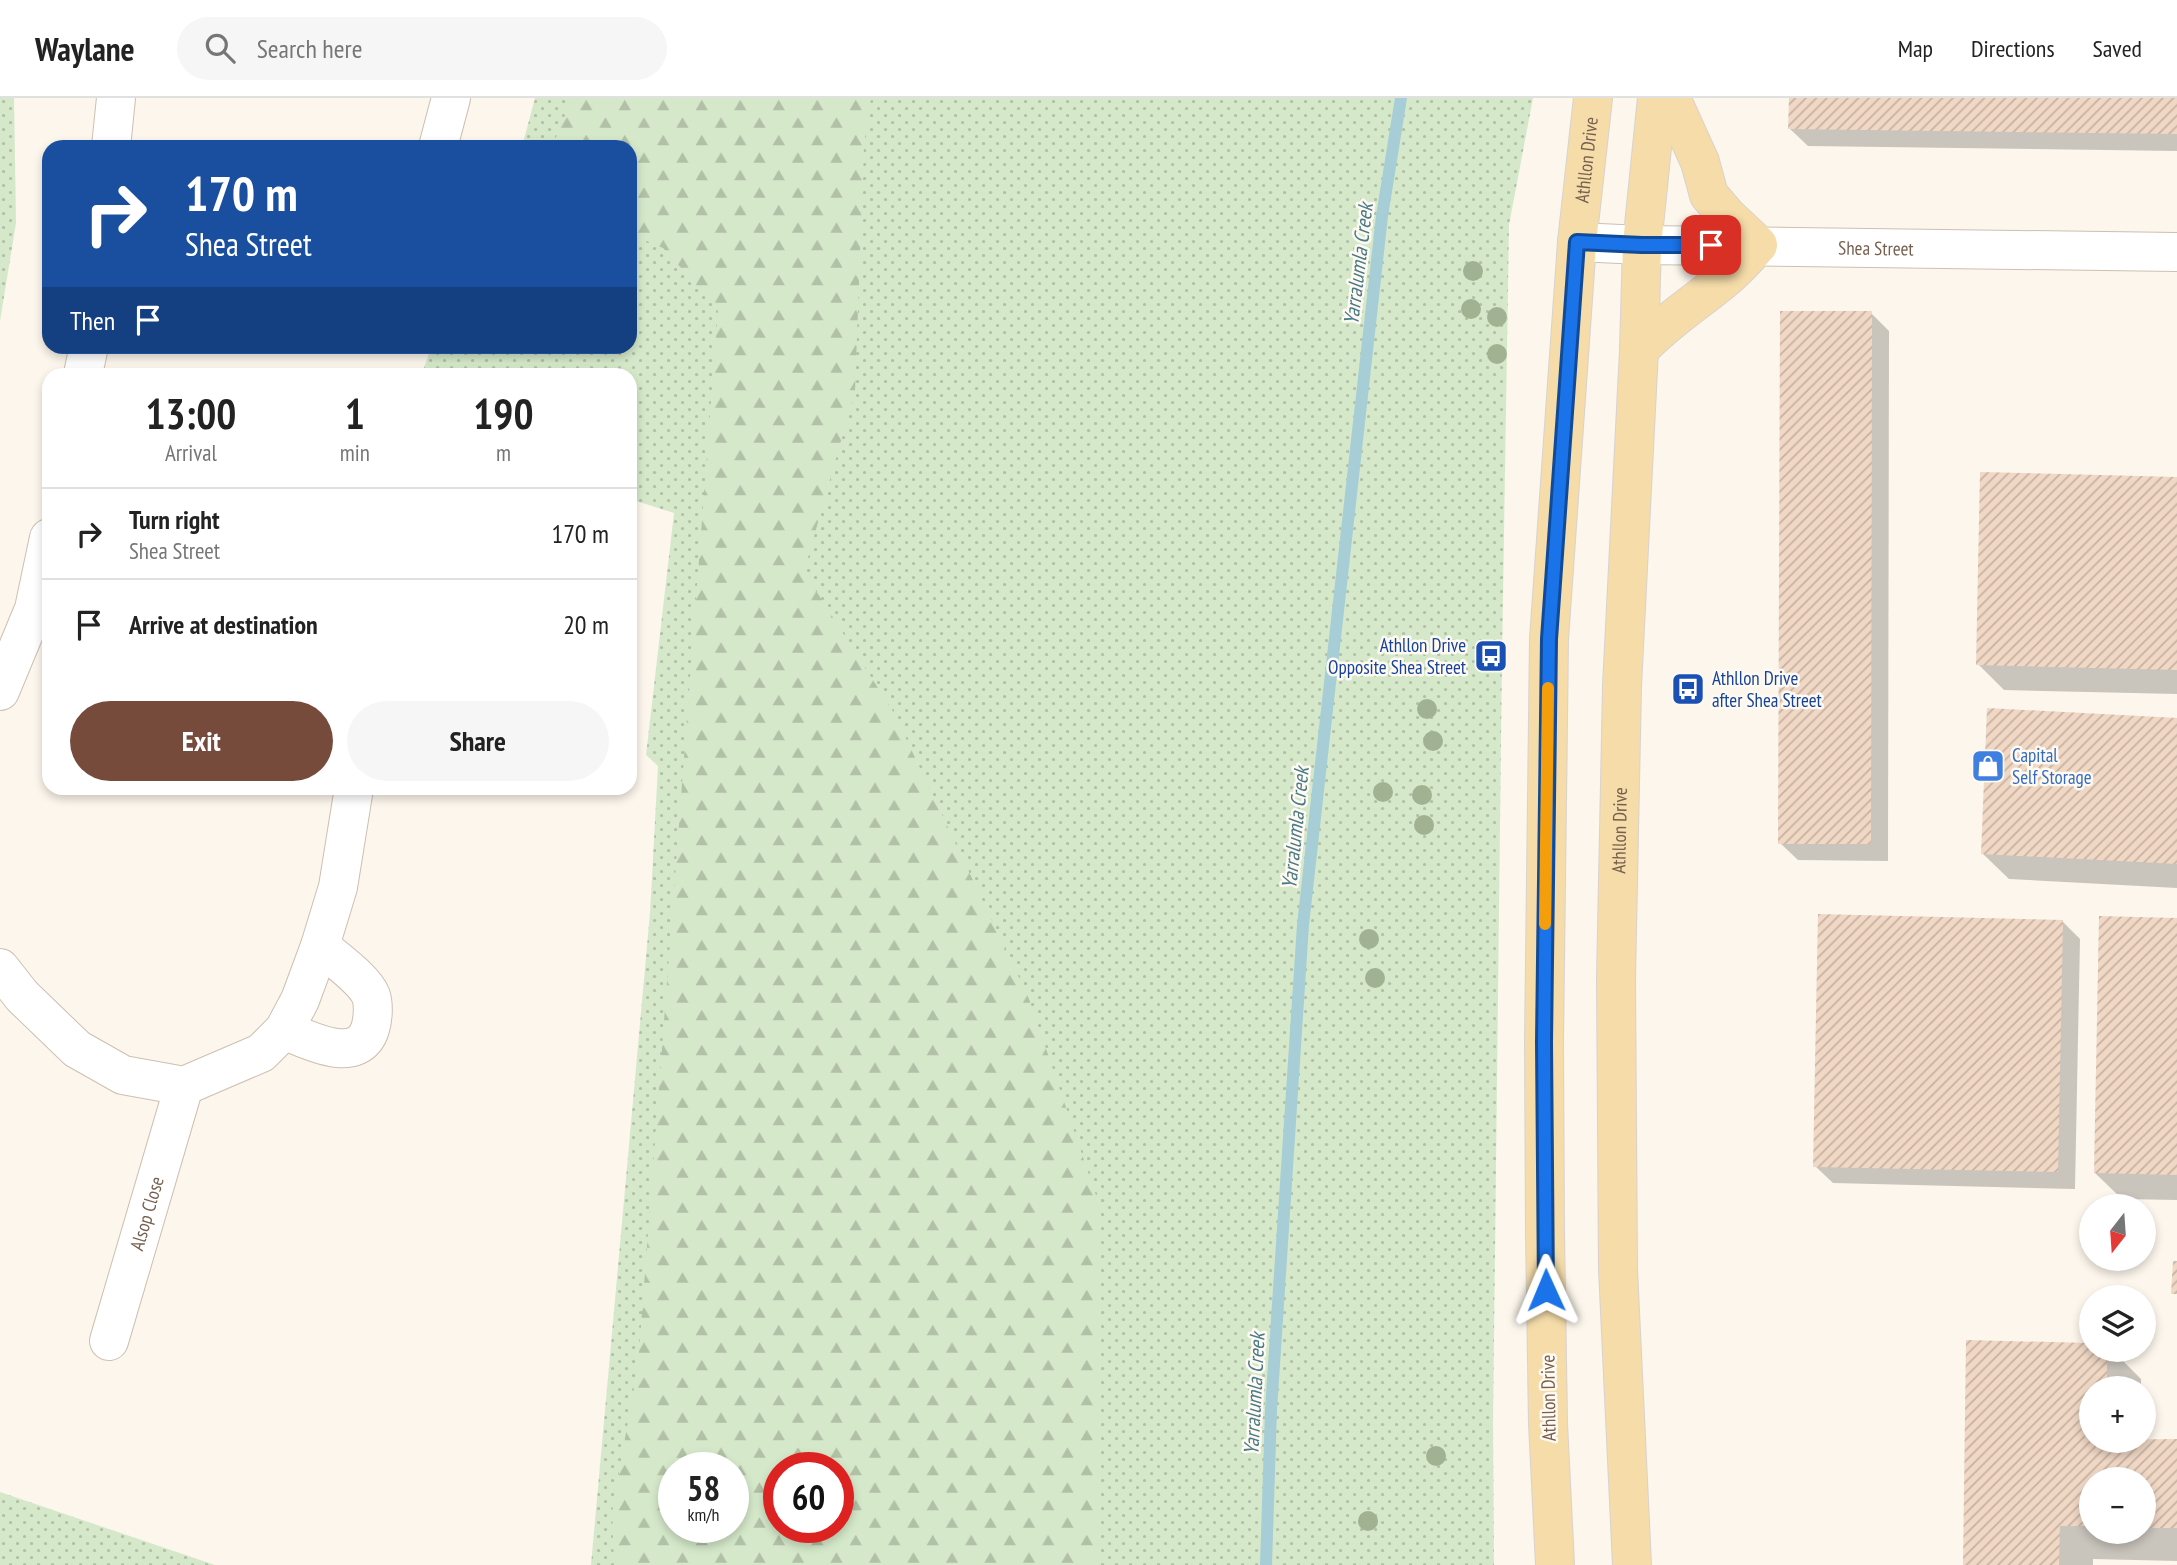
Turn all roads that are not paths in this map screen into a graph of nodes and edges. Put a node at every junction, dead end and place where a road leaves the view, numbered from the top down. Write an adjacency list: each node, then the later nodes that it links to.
1 (116, 98): 6 (street)
2 (451, 98): 7 (street)
3 (1593, 98): 8 (main road, Athllon Drive)
4 (1657, 98): 9 (main road, Athllon Drive)
5 (1671, 98): 10 (main road)
6 (112, 140)
7 (440, 140)
8 (1577, 242): 9 (street, Shea Street); 21 (main road, Athllon Drive)
9 (1642, 245): 10 (street, Shea Street); 12 (main road, Athllon Drive)
10 (1758, 245): 11 (street, Shea Street); 12 (main road)
11 (2177, 252)
12 (1639, 350): 22 (main road, Athllon Drive)
13 (42, 572): 14 (street)
14 (0, 691)
15 (353, 795): 16 (street)
16 (320, 946): 18 (street); 18 (street)
17 (0, 968): 19 (street)
18 (284, 1030): 19 (street)
19 (184, 1086): 20 (street, Alsop Close)
20 (109, 1341)
21 (1555, 1565)
22 (1632, 1565)

